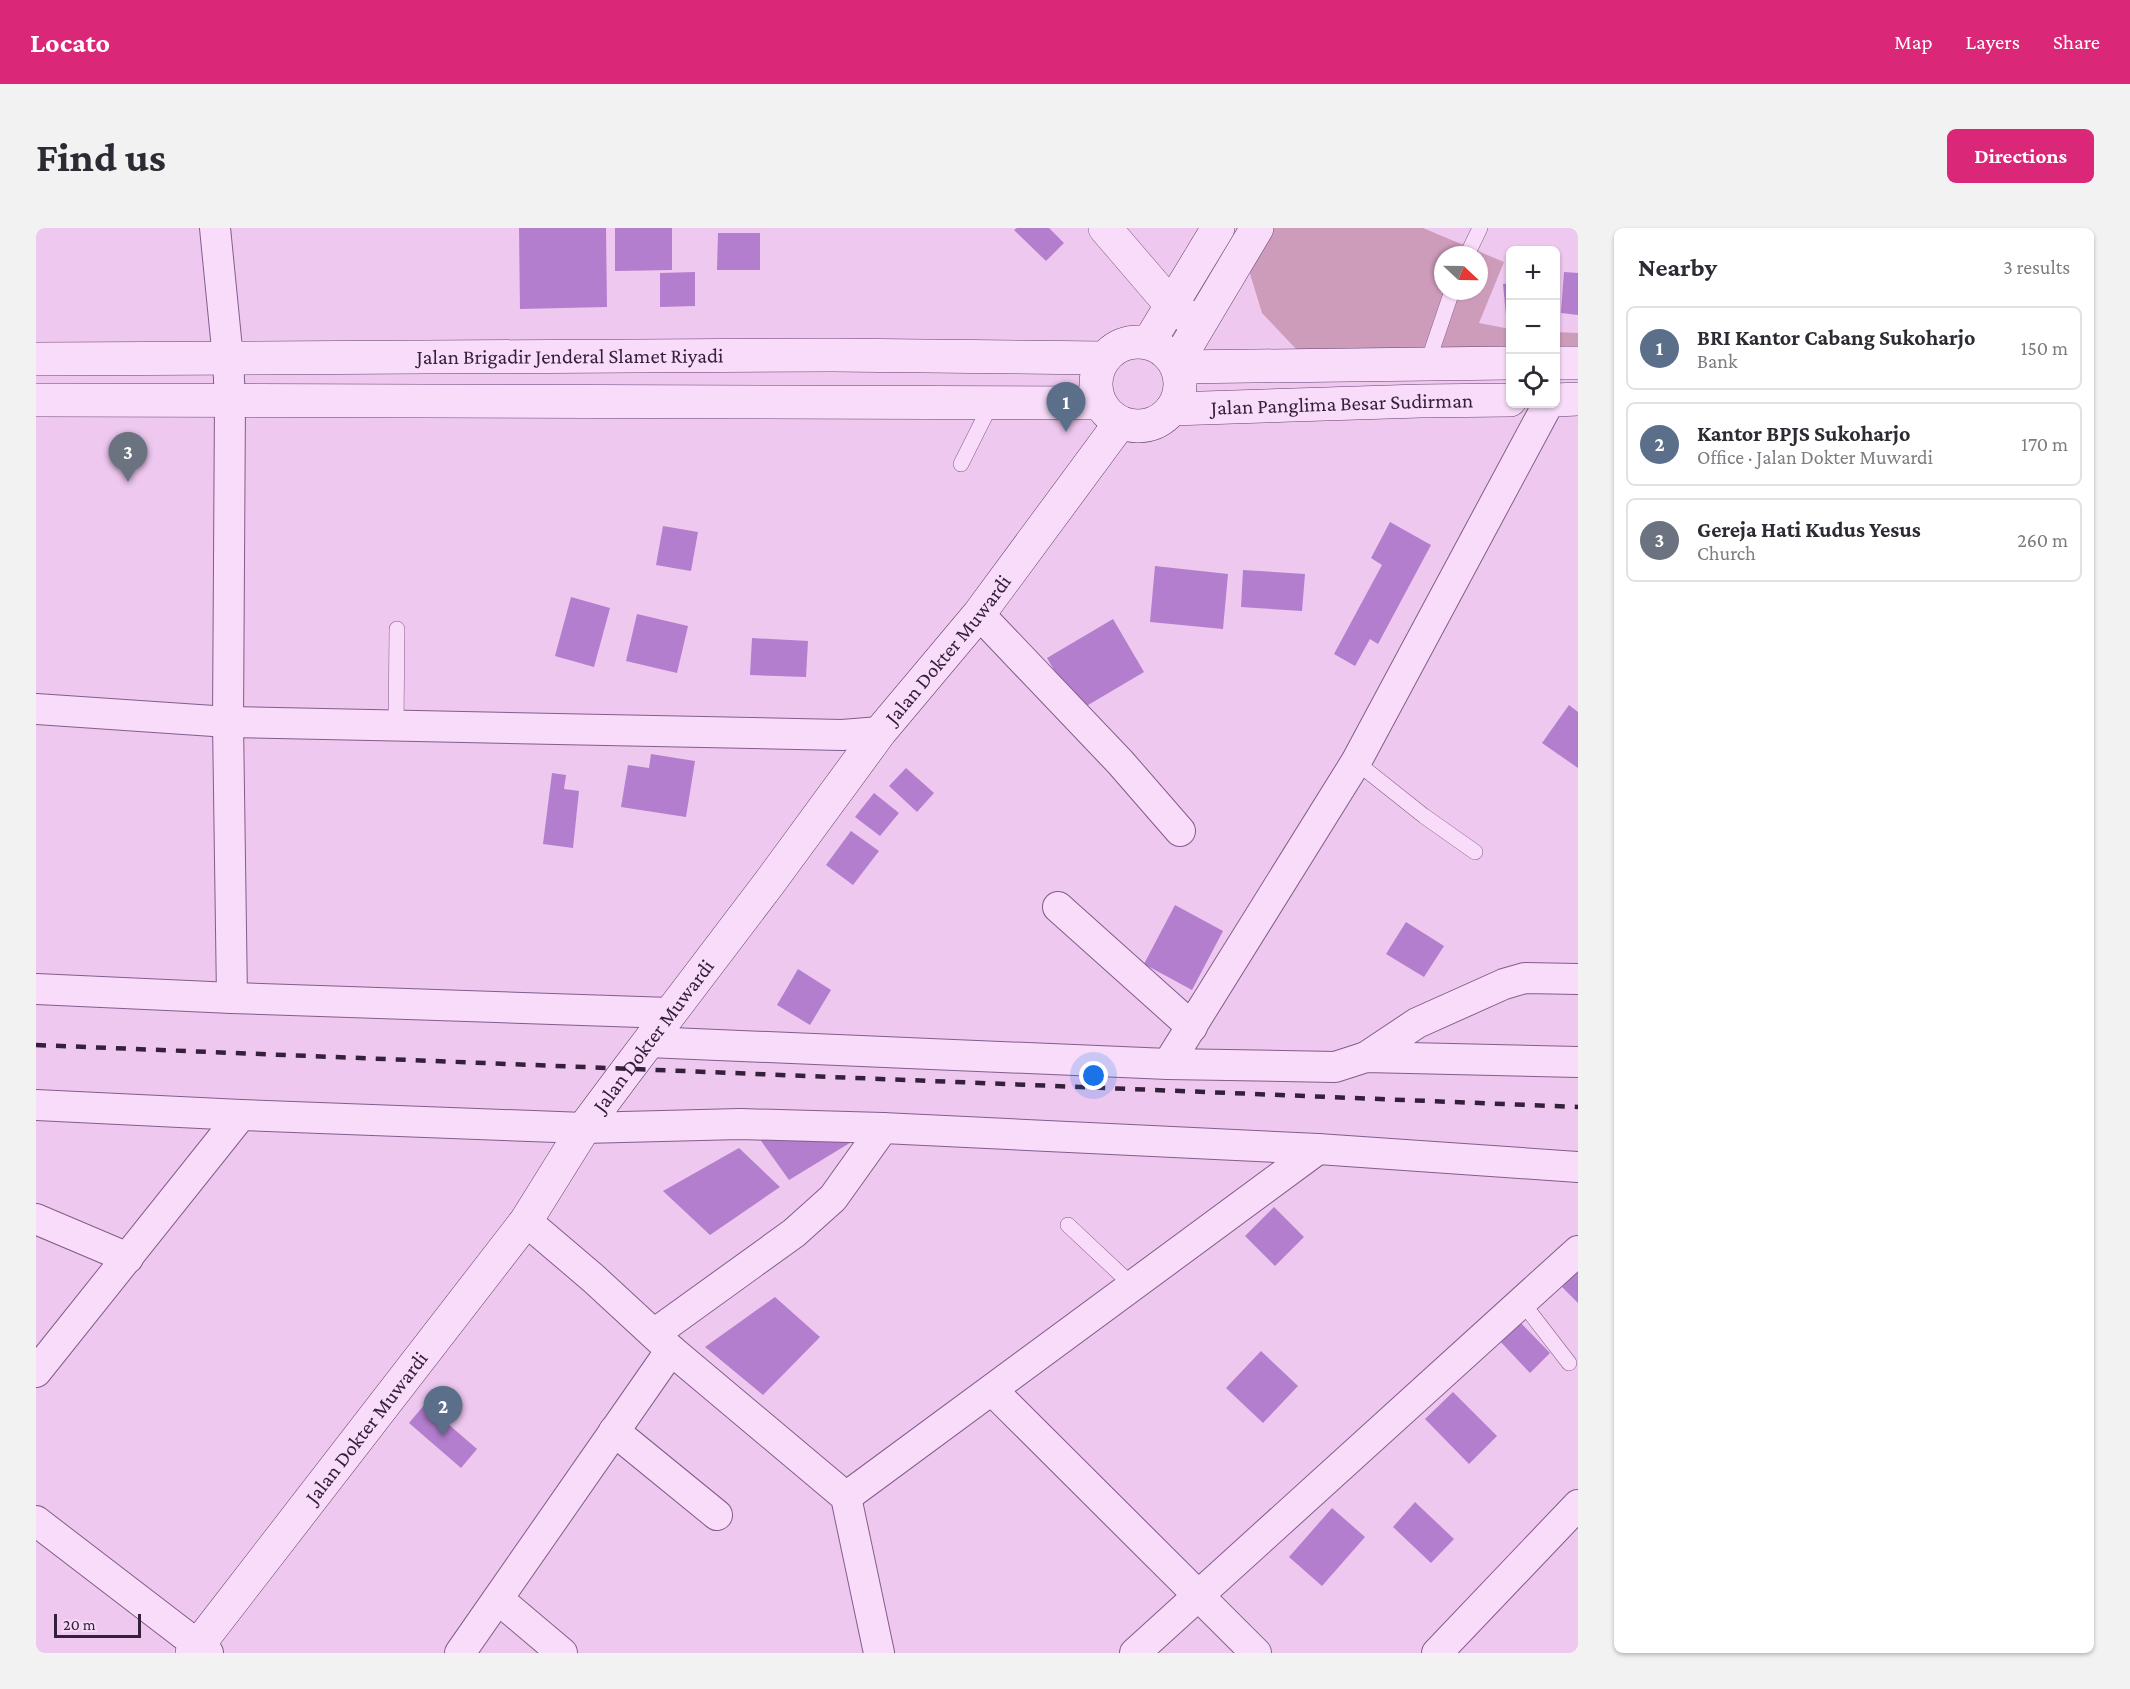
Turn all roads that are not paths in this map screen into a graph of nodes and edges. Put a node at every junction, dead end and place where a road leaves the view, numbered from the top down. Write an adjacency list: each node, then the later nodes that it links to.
1 (214, 228): 13 (street)
2 (1105, 228): 8 (main road)
3 (1218, 228): 8 (main road)
4 (1257, 228): 9 (main road)
5 (1480, 228): 6 (lane)
6 (1471, 246)
7 (1449, 300): 14 (lane)
8 (1172, 305): 9 (main road); 10 (main road)
9 (1198, 325): 16 (main road)
10 (1149, 342): 11 (main road); 16 (main road)
11 (1104, 358): 13 (main road, Jalan Brigadir Jenderal Slamet Riyadi); 25 (main road)
12 (39, 359): 13 (main road, Jalan Brigadir Jenderal Slamet Riyadi); 17 (main road)
13 (228, 359): 19 (street)
14 (1429, 362): 15 (main road, Jalan Panglima Besar Sudirman); 16 (main road, Jalan Panglima Besar Sudirman)
15 (1506, 363)
16 (1176, 366): 24 (main road)
17 (38, 399): 19 (main road, Jalan Brigadir Jenderal Slamet Riyadi)
18 (1578, 399): 21 (main road)
19 (230, 400): 22 (main road, Jalan Brigadir Jenderal Slamet Riyadi); 30 (street)
20 (1506, 400): 24 (main road, Jalan Panglima Besar Sudirman)
21 (1560, 400)
22 (992, 402): 25 (main road, Jalan Brigadir Jenderal Slamet Riyadi); 26 (lane)
23 (1546, 408): 33 (street)
24 (1172, 409): 25 (main road)
25 (1110, 413): 27 (main road, Jalan Dokter Muwardi)
26 (961, 464)
27 (979, 614): 32 (main road, Jalan Dokter Muwardi); 34 (street)
28 (397, 629): 31 (lane)
29 (36, 709): 30 (street)
30 (228, 722): 31 (street); 39 (street)
31 (396, 726): 32 (street)
32 (880, 732): 40 (main road, Jalan Dokter Muwardi)
33 (1356, 762): 35 (lane); 41 (street)
34 (1180, 831)
35 (1475, 852)
36 (1058, 907): 41 (street)
37 (1578, 979): 43 (street)
38 (36, 989): 39 (street)
39 (232, 998): 40 (street)
40 (670, 1013): 42 (main road, Jalan Dokter Muwardi)
41 (1192, 1027): 45 (street)
42 (648, 1042): 45 (street); 48 (main road, Jalan Dokter Muwardi)
43 (1366, 1057): 44 (street); 45 (street)
44 (1578, 1062)
45 (1168, 1064)
46 (36, 1105): 47 (street)
47 (241, 1115): 48 (street); 56 (street)
48 (584, 1128): 49 (street); 53 (main road, Jalan Dokter Muwardi)
49 (883, 1128): 50 (street); 59 (street)
50 (1318, 1149): 51 (street); 57 (street)
51 (1578, 1167)
52 (36, 1219): 56 (street)
53 (526, 1221): 59 (street); 70 (main road, Jalan Dokter Muwardi)
54 (1068, 1225): 57 (lane)
55 (1578, 1251): 58 (street)
56 (128, 1258): 61 (street)
57 (1133, 1286): 62 (street)
58 (1522, 1302): 60 (lane); 68 (street)
59 (662, 1342): 63 (street); 64 (street)
60 (1569, 1363)
61 (36, 1372)
62 (992, 1390): 64 (street); 68 (street)
63 (614, 1431): 66 (street); 69 (street)
64 (846, 1497): 73 (street)
65 (1578, 1506): 76 (street)
66 (717, 1515)
67 (36, 1521): 70 (street)
68 (1198, 1596): 74 (street); 75 (street)
69 (498, 1599): 71 (street); 72 (street)
70 (199, 1650)
71 (460, 1653)
72 (562, 1653)
73 (879, 1653)
74 (1135, 1653)
75 (1256, 1653)
76 (1437, 1653)

